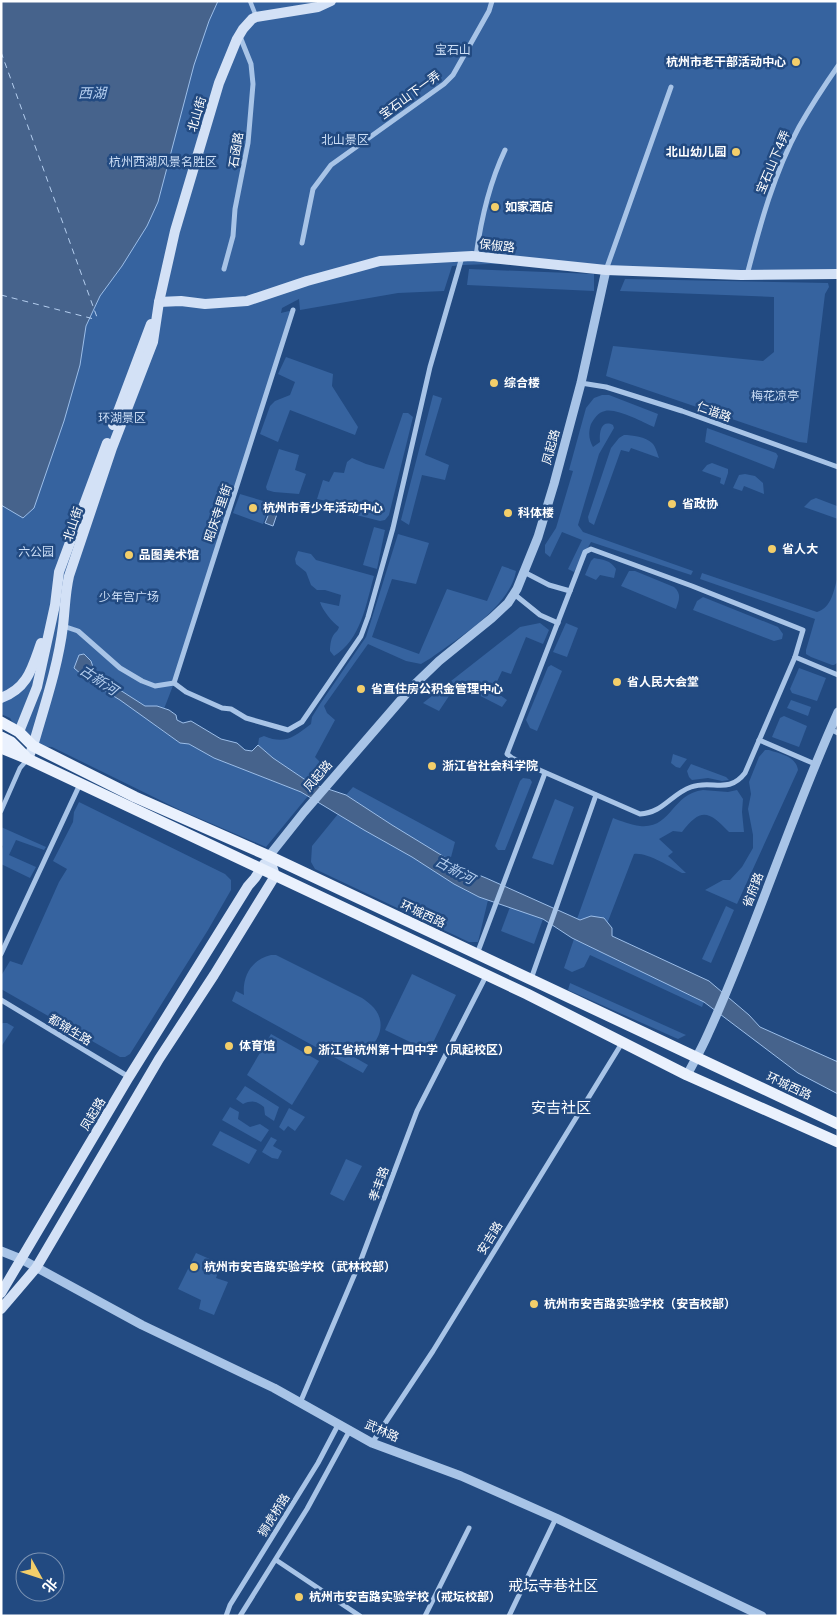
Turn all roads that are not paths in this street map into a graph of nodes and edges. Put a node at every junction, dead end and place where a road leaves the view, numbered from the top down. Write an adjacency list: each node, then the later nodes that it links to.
1 (250, 1): 4 (street)
2 (331, 1): 4 (main road)
3 (492, 1): 9 (street, 宝石山下一弄)
4 (256, 17): 5 (main road, 北山街)
5 (237, 39): 12 (street, 石函路); 16 (main road, 北山街)
6 (838, 66): 15 (street, 宝石山下4弄)
7 (671, 87): 13 (street)
8 (505, 150): 10 (street)
9 (302, 243)
10 (476, 256): 11 (main road, 保俶路); 13 (main road, 保俶路)
11 (462, 257): 16 (main road, 保俶路); 28 (street)
12 (224, 269)
13 (606, 270): 15 (main road, 保俶路); 18 (street, 凤起路)
14 (838, 274): 15 (main road, 保俶路)
15 (747, 275)
16 (159, 302): 23 (main road, 北山街); 25 (main road, 北山街)
17 (293, 310): 28 (street, 昭庆寺里街)
18 (581, 383): 19 (street, 仁谐路); 20 (street, 凤起路)
19 (838, 467)
20 (524, 572): 21 (street); 22 (street, 凤起路)
21 (570, 591): 24 (street); 26 (street)
22 (514, 594): 24 (street); 44 (street, 凤起路)
23 (55, 605): 29 (main road); 33 (main road, 北山街)
24 (558, 623): 40 (street)
25 (63, 626): 28 (street); 36 (main road, 北山街)
26 (795, 657): 27 (street); 35 (street)
27 (838, 675)
28 (174, 683)
29 (1, 698)
30 (838, 712): 32 (street, 省府路)
31 (1, 722): 33 (main road, 环城西路)
32 (834, 731): 39 (street, 省府路)
33 (19, 732): 36 (main road, 环城西路)
34 (1, 737): 38 (main road)
35 (759, 740): 39 (street); 42 (street)
36 (34, 746): 38 (main road, 北山街); 44 (main road, 环城西路)
37 (1, 748): 38 (main road)
38 (28, 759): 41 (main road); 43 (street)
39 (815, 764): 53 (street, 省府路)
40 (546, 773): 42 (street); 48 (street)
41 (80, 784): 45 (main road); 47 (street)
42 (596, 795): 50 (street)
43 (1, 812)
44 (268, 856): 45 (main road, 凤起路); 46 (main road); 48 (main road, 环城西路)
45 (262, 868): 46 (main road); 55 (main road, 凤起路)
46 (275, 876): 49 (main road); 60 (main road)
47 (1, 954)
48 (477, 954): 50 (main road, 环城西路)
49 (486, 975): 52 (main road); 63 (street, 孝丰路)
50 (531, 979): 53 (main road, 环城西路)
51 (1, 1000): 55 (street, 都锦生路)
52 (622, 1042): 54 (main road); 66 (street, 安吉路)
53 (696, 1058): 54 (street, 省府路); 56 (main road, 环城西路)
54 (687, 1075): 57 (main road)
55 (129, 1077): 59 (main road, 凤起路)
56 (838, 1124)
57 (838, 1142)
58 (1, 1251): 59 (street, 武林路)
59 (21, 1259): 60 (street, 武林路); 61 (main road, 凤起路)
60 (36, 1268): 62 (main road); 63 (street, 武林路)
61 (1, 1293)
62 (1, 1309)
63 (300, 1403): 64 (street, 武林路)
64 (338, 1425): 65 (street, 武林路); 70 (street, 狮虎桥路)
65 (350, 1430): 66 (street, 武林路); 69 (street, 狮虎桥路)
66 (372, 1443): 67 (street, 武林路)
67 (556, 1518): 74 (street); 75 (street, 武林路)
68 (469, 1528): 73 (street)
69 (276, 1560): 71 (street, 狮虎桥路); 72 (street)
70 (226, 1616)
71 (240, 1616)
72 (360, 1616)
73 (424, 1616)
74 (509, 1616)
75 (762, 1616)

